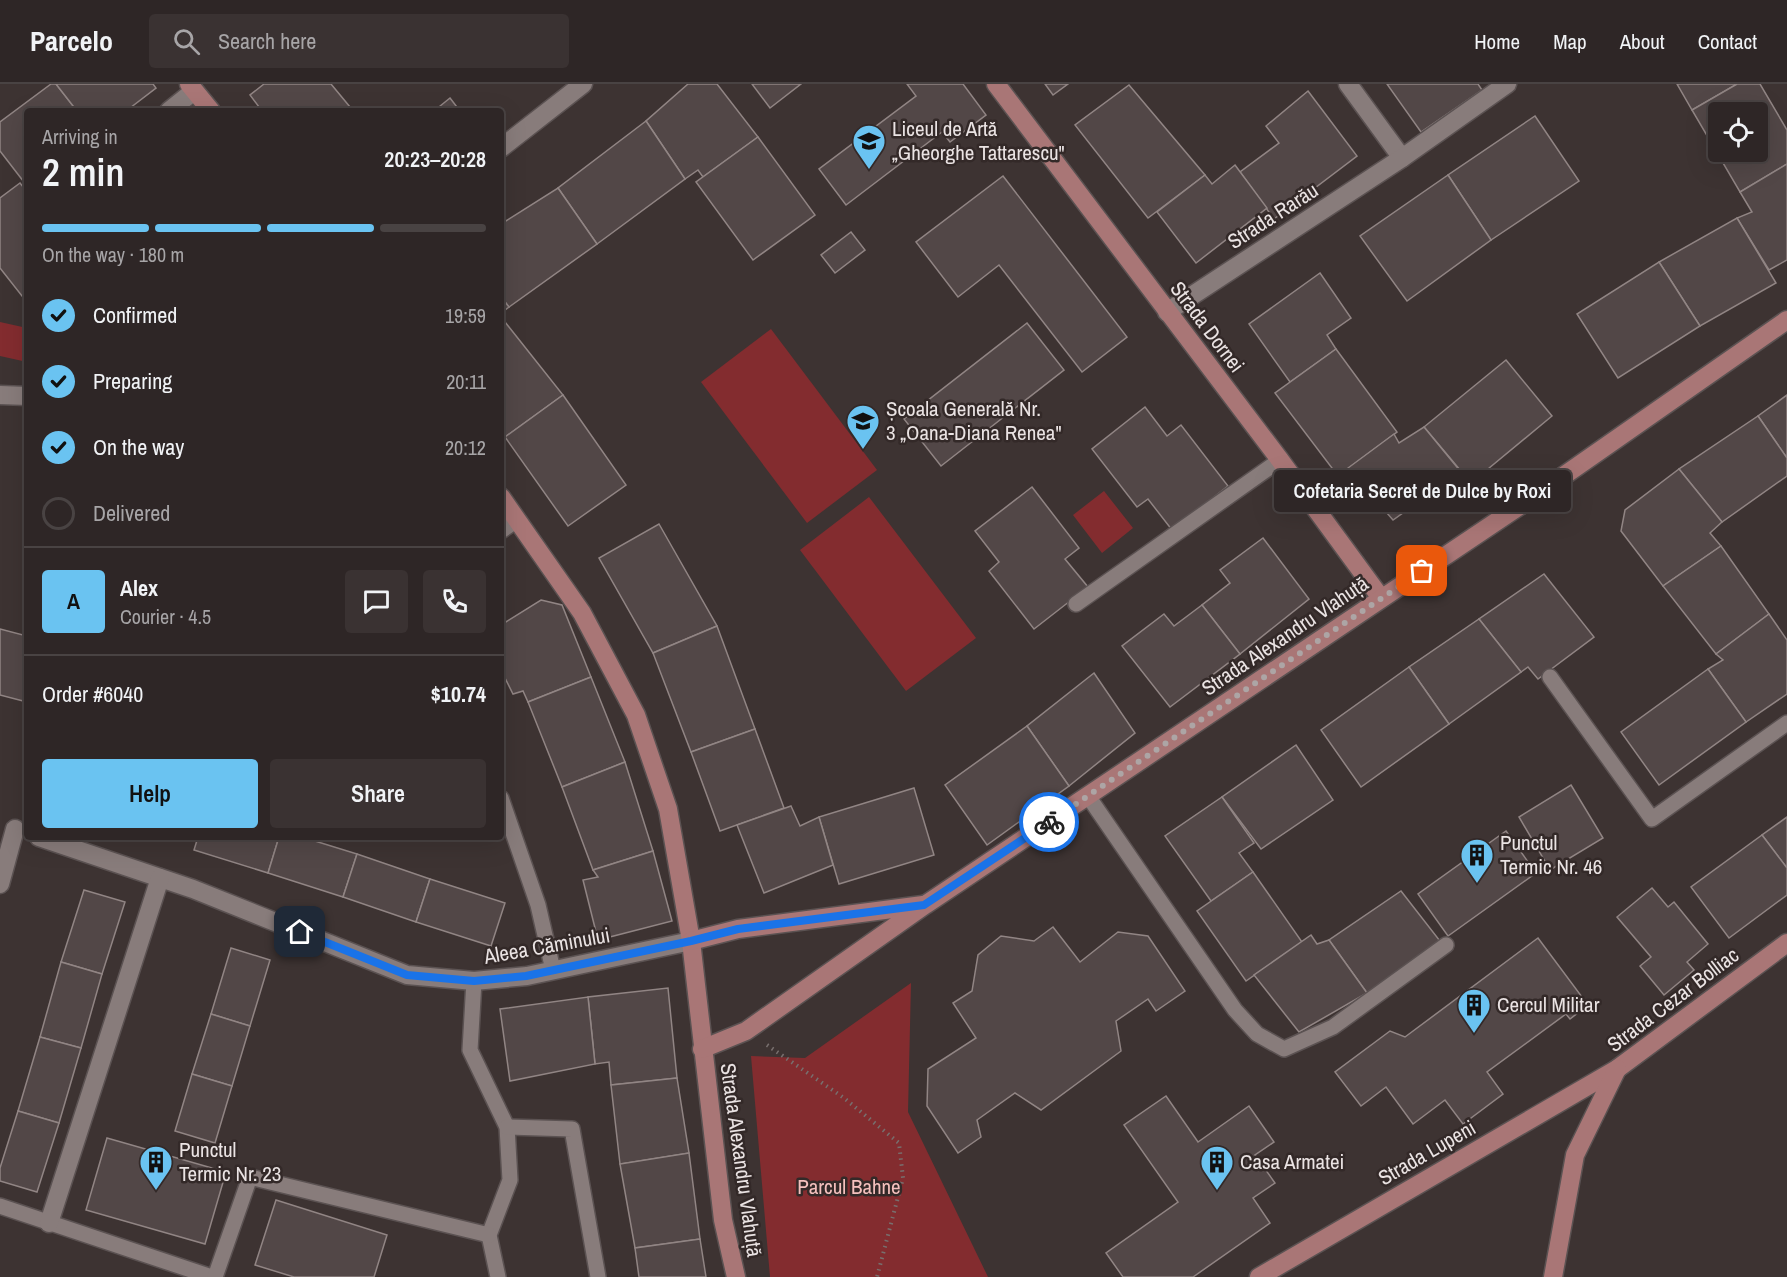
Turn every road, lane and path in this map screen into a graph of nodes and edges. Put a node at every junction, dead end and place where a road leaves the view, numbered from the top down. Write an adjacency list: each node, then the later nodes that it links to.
1 (583, 84): 8 (street)
2 (996, 84): 10 (street, Strada Dornei)
3 (1348, 84): 9 (street)
4 (1508, 84): 9 (street, Strada Rarău)
5 (192, 88): 6 (street); 7 (street)
6 (172, 108)
7 (209, 108)
8 (504, 146)
9 (1402, 158): 10 (street, Strada Rarău)
10 (1167, 312): 14 (street, Strada Dornei)
11 (1787, 320): 18 (street, Strada Alexandru Vlahuță)
12 (0, 395): 13 (street)
13 (24, 396)
14 (1280, 460): 18 (street, Strada Dornei); 19 (lane)
15 (504, 501): 16 (street)
16 (517, 520): 17 (lane); 29 (street)
17 (504, 529)
18 (1381, 598): 22 (street, Strada Alexandru Vlahuță)
19 (1076, 604)
20 (1550, 676): 21 (lane)
21 (1787, 723)
22 (1088, 796): 28 (street, Strada Alexandru Vlahuță); 31 (lane)
23 (504, 807): 32 (lane)
24 (14, 829): 27 (street)
25 (48, 840): 26 (street, Aleea Căminului)
26 (159, 878): 33 (street, Aleea Căminului); 39 (street)
27 (0, 884)
28 (924, 905): 29 (street, Strada Alexandru Vlahuță); 34 (street, Strada Alexandru Vlahuță)
29 (691, 941): 32 (street, Aleea Căminului); 35 (street, Strada Alexandru Vlahuță)
30 (1787, 943): 36 (street, Strada Cezar Bolliac)
31 (1446, 945)
32 (553, 970): 33 (street, Aleea Căminului)
33 (474, 981): 37 (lane)
34 (746, 1031): 35 (street, Strada Alexandru Vlahuță); 45 (path)
35 (702, 1049): 44 (street, Strada Alexandru Vlahuță)
36 (1617, 1069): 46 (street, Strada Lupeni); 47 (street, Strada Cezar Bolliac)
37 (507, 1127): 40 (lane); 43 (lane)
38 (0, 1206): 39 (lane)
39 (49, 1223): 41 (lane)
40 (489, 1234): 41 (lane); 42 (lane)
41 (214, 1277)
42 (498, 1277)
43 (598, 1277)
44 (736, 1277)
45 (877, 1277)
46 (1259, 1277)
47 (1553, 1277)

